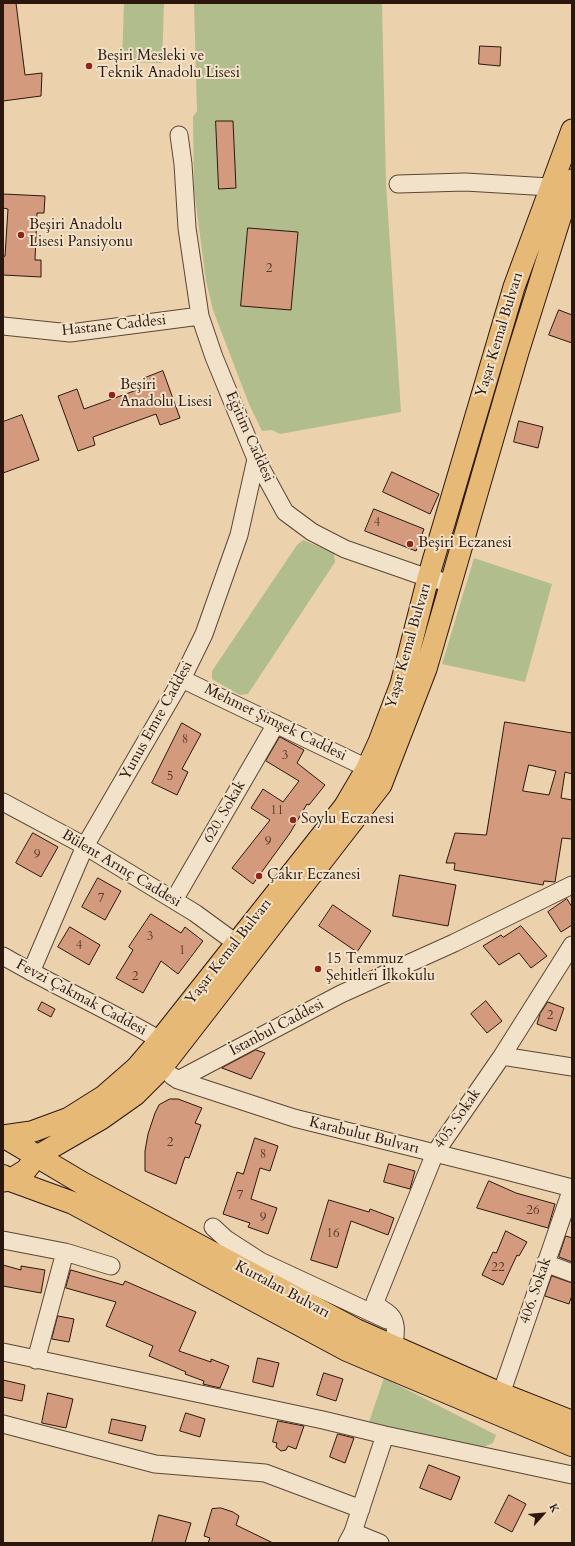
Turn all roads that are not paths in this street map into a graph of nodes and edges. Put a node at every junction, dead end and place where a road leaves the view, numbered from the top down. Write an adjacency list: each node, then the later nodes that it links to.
1 (572, 130): 5 (main road, Yaşar Kemal Bulvarı)
2 (179, 135): 6 (street, Eğitim Caddesi)
3 (572, 180): 10 (main road, Yaşar Kemal Bulvarı)
4 (398, 184): 5 (street)
5 (550, 187): 9 (main road, Yaşar Kemal Bulvarı)
6 (200, 316): 7 (street, Hastane Caddesi); 8 (street, Eğitim Caddesi)
7 (3, 326)
8 (256, 459): 9 (street, Eğitim Caddesi); 11 (street, Yunus Emre Caddesi)
9 (428, 578): 10 (street, Eğitim Caddesi); 13 (main road, Yaşar Kemal Bulvarı)
10 (452, 583): 25 (main road, Yaşar Kemal Bulvarı)
11 (182, 679): 12 (street, Mehmet Şimşek Caddesi); 15 (street, Yunus Emre Caddesi)
12 (276, 724): 13 (street, Mehmet Şimşek Caddesi); 17 (street, 620. Sokak)
13 (367, 768): 18 (main road, Yaşar Kemal Bulvarı)
14 (3, 802): 15 (street, Bülent Arınç Caddesi)
15 (85, 846): 17 (street, Bülent Arınç Caddesi); 21 (street, Yunus Emre Caddesi)
16 (572, 886): 25 (street, İstanbul Caddesi)
17 (174, 900): 18 (street, Bülent Arınç Caddesi)
18 (236, 943): 22 (main road, Yaşar Kemal Bulvarı)
19 (570, 953): 23 (street, 405. Sokak)
20 (3, 956): 21 (street, Fevzi Çakmak Caddesi)
21 (31, 972): 22 (street, Fevzi Çakmak Caddesi)
22 (160, 1040): 26 (main road, Yaşar Kemal Bulvarı)
23 (502, 1056): 24 (street); 27 (street, 405. Sokak)
24 (572, 1067)
25 (169, 1075): 27 (street, Karabulut Bulvarı); 28 (main road, Yaşar Kemal Bulvarı)
26 (3, 1136): 28 (highway, Kurtalan Bulvarı)
27 (435, 1153): 30 (street, Karabulut Bulvarı); 37 (street, 405. Sokak)
28 (37, 1156): 29 (main road, Yaşar Kemal Bulvarı); 38 (highway, Kurtalan Bulvarı)
29 (5, 1179): 45 (highway, Kurtalan Bulvarı)
30 (572, 1188): 34 (street, 406. Sokak)
31 (213, 1227): 37 (street)
32 (3, 1240): 33 (street)
33 (65, 1252): 35 (street); 40 (street)
34 (545, 1263): 36 (street); 41 (street, 406. Sokak)
35 (111, 1266)
36 (572, 1273)
37 (396, 1325): 38 (street)
38 (394, 1346): 41 (highway, Kurtalan Bulvarı)
39 (3, 1352): 40 (street)
40 (36, 1360): 44 (street)
41 (501, 1394): 42 (highway, Kurtalan Bulvarı)
42 (572, 1422)
43 (3, 1424): 47 (street)
44 (385, 1435): 46 (street); 47 (street)
45 (572, 1445)
46 (572, 1475)
47 (361, 1509): 48 (street)
48 (350, 1537): 49 (street)
49 (380, 1543)

